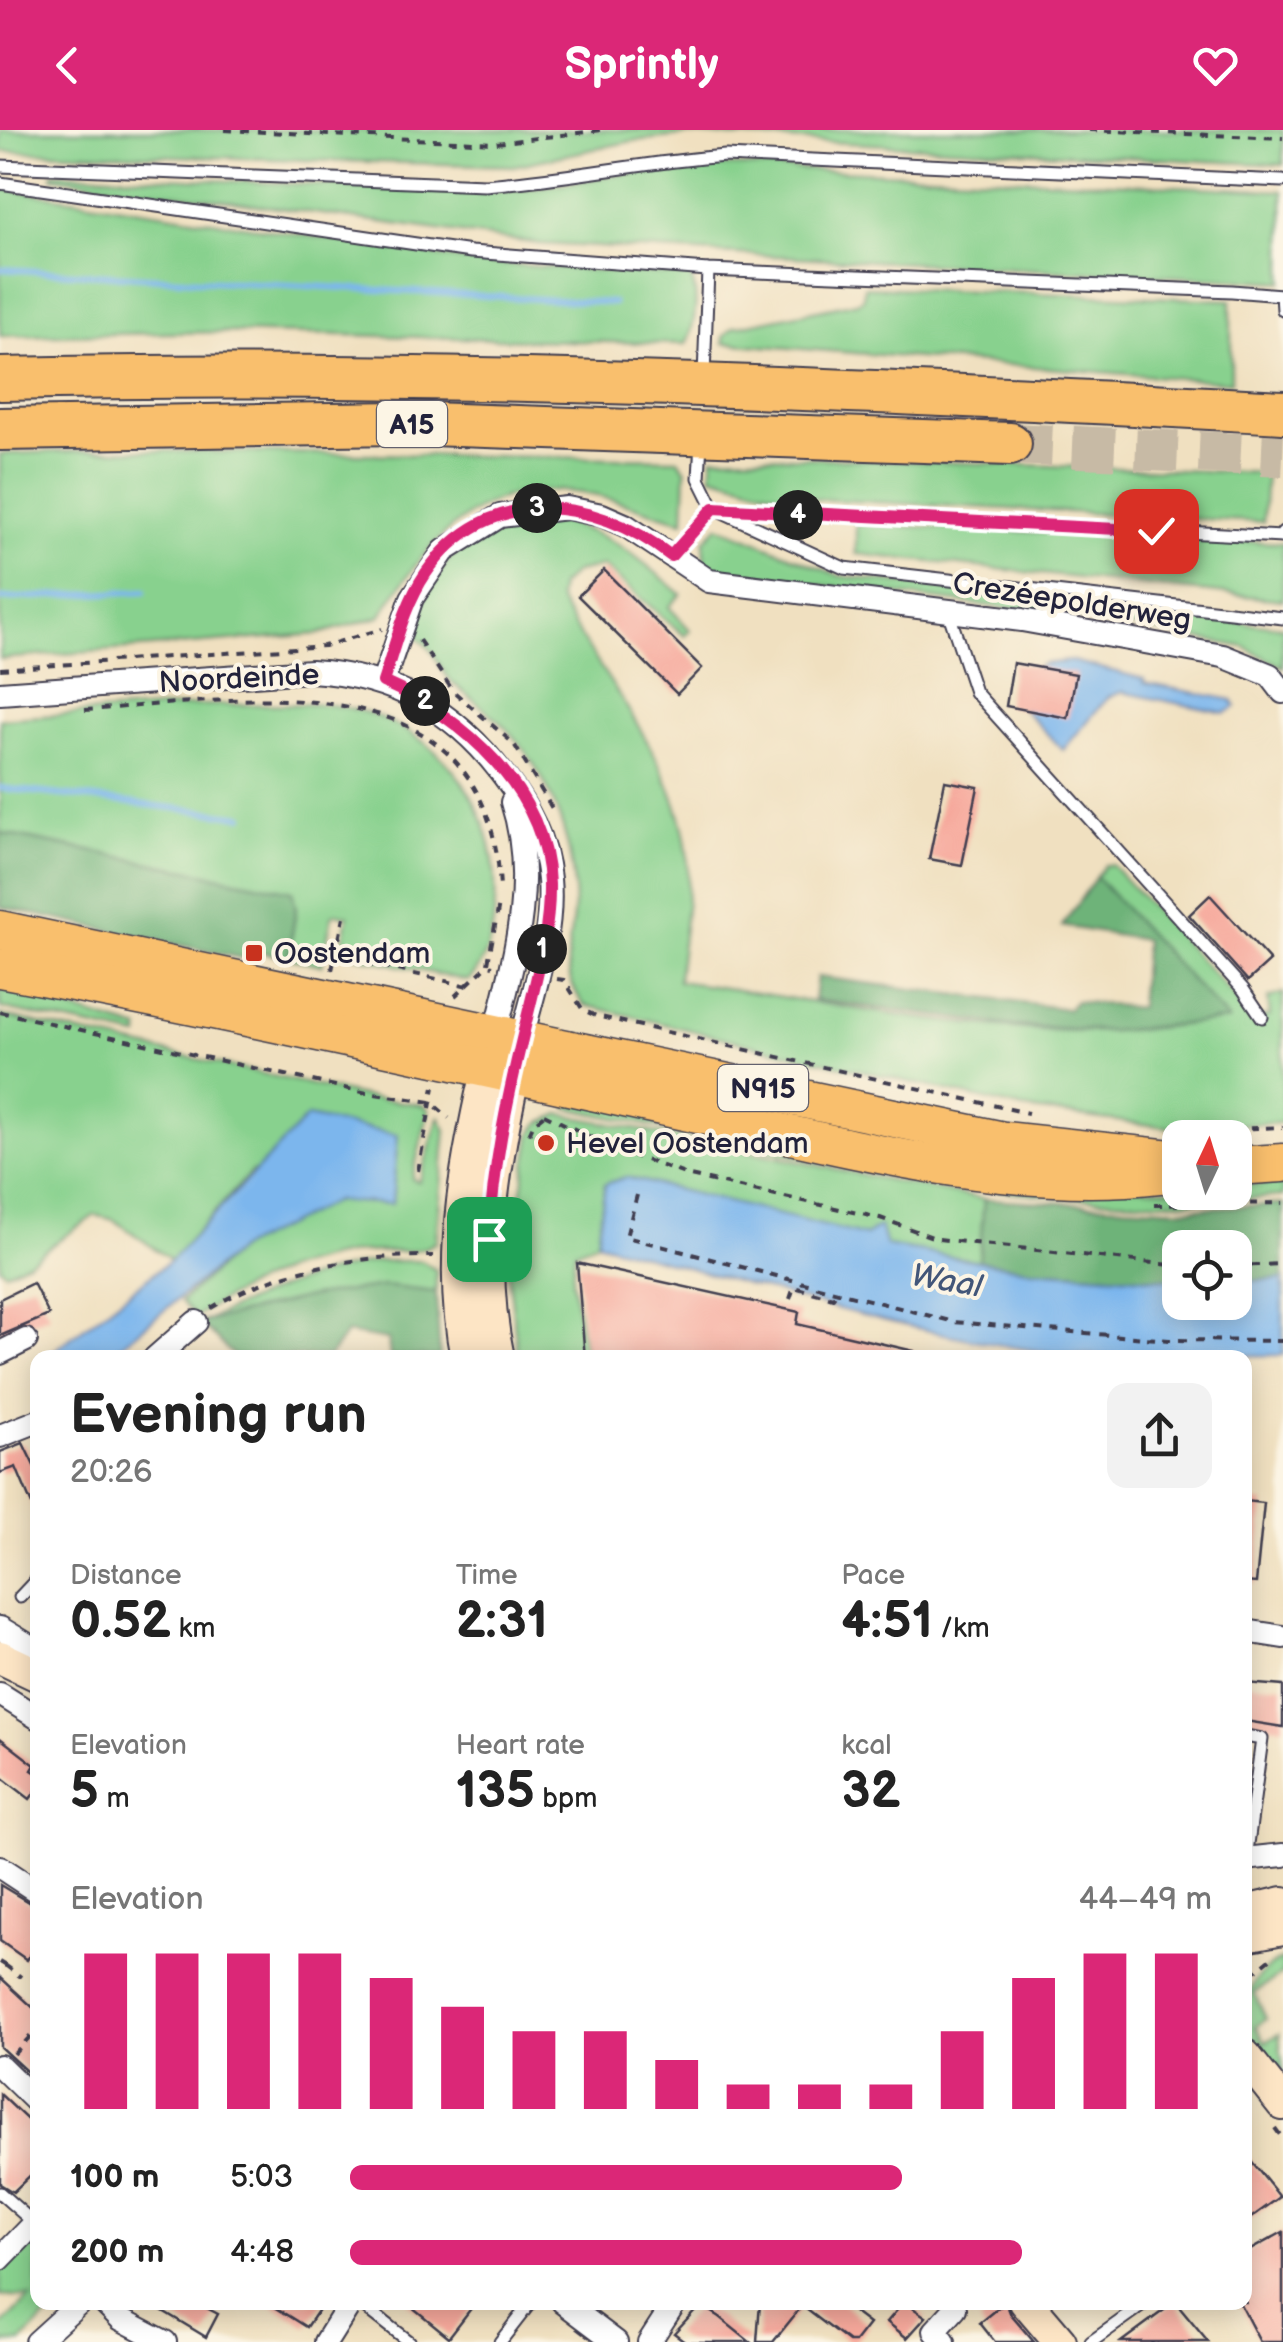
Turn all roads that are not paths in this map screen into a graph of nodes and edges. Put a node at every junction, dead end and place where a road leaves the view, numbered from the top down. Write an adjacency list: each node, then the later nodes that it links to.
1 (0, 166): 2 (lane)
2 (1283, 181)
3 (0, 182): 4 (lane)
4 (708, 270): 5 (lane); 7 (lane)
5 (1283, 310)
6 (0, 379): 7 (highway, A15)
7 (704, 388): 8 (highway, A15)
8 (1283, 412)
9 (0, 429): 10 (highway, A15)
10 (702, 432): 11 (highway, A15); 12 (lane)
11 (1010, 444)
12 (714, 508): 13 (lane); 14 (lane); 16 (lane)
13 (1283, 532)
14 (671, 556): 15 (street, Crezéepolderweg); 17 (street, Crezéepolderweg)
15 (948, 611): 19 (street, Crezéepolderweg); 23 (lane)
16 (1283, 618)
17 (383, 682): 18 (street, Noordeinde); 20 (street, Noordeinde)
18 (0, 692)
19 (1283, 692)
20 (503, 775): 24 (street, Noordeinde); 24 (street, Noordeinde)
21 (0, 930): 24 (main road, N915)
22 (0, 968): 25 (main road, N915)
23 (1262, 1017)
24 (509, 1034): 25 (main road, Noordeinde); 26 (main road, N915)
25 (500, 1072): 29 (main road, N915); 33 (main road, Noordeinde); 34 (main road, Noordeinde)
26 (1162, 1145)
27 (1283, 1163): 28 (main road)
28 (1252, 1165)
29 (1162, 1173)
30 (196, 1322): 32 (street)
31 (26, 1340): 35 (street)
32 (165, 1350)
33 (466, 1350)
34 (497, 1350)
35 (0, 1353)
36 (30, 1424): 37 (street)
37 (0, 1436)
38 (30, 1586): 39 (lane)
39 (20, 1597)
40 (0, 1628): 43 (street)
41 (1252, 1632): 42 (street)
42 (1283, 1637)
43 (30, 1646)
44 (0, 1657): 45 (main road)
45 (30, 1671)
46 (0, 1694): 47 (street)
47 (30, 1713)
48 (1252, 1737): 49 (lane)
49 (1252, 1814)
50 (1283, 1855): 51 (street)
51 (1252, 1858)
52 (0, 1867): 53 (street)
53 (30, 1887)
54 (1252, 1888): 55 (main road)
55 (1283, 1892)
56 (1283, 1903): 57 (main road)
57 (1260, 1935)
58 (1252, 2064): 61 (main road)
59 (1, 2067): 60 (street)
60 (30, 2095)
61 (1283, 2104)
62 (0, 2193): 63 (lane)
63 (30, 2217)
64 (30, 2228): 65 (street)
65 (0, 2258)
66 (71, 2310): 76 (street)
67 (112, 2310): 77 (street)
68 (348, 2310): 78 (street)
69 (365, 2310): 79 (lane)
70 (525, 2310): 80 (lane)
71 (574, 2310): 81 (street)
72 (669, 2310): 82 (street)
73 (953, 2310): 83 (street)
74 (1033, 2310): 84 (main road)
75 (1136, 2310): 85 (lane)
76 (36, 2342)
77 (165, 2342)
78 (326, 2342)
79 (409, 2342)
80 (500, 2342)
81 (616, 2342)
82 (649, 2342)
83 (944, 2342)
84 (1060, 2342)
85 (1091, 2342)

